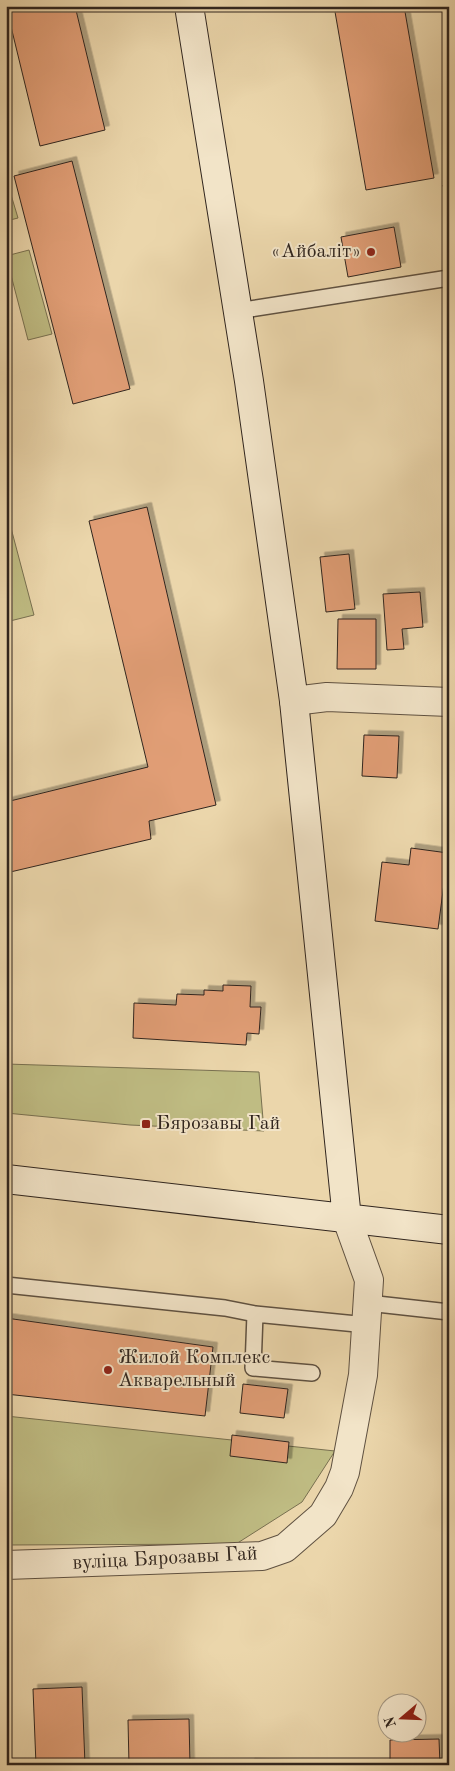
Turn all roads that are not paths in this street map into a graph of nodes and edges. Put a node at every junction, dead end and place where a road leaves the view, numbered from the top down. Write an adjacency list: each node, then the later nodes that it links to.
1 (189, 6): 3 (main road, вуліца Бярозавы Гай)
2 (449, 278): 3 (lane)
3 (238, 311): 4 (main road, вуліца Бярозавы Гай)
4 (294, 701): 5 (main road); 7 (main road, вуліца Бярозавы Гай)
5 (449, 702)
6 (6, 1179): 7 (main road)
7 (347, 1219): 8 (main road); 12 (main road, вуліца Бярозавы Гай)
8 (449, 1230)
9 (6, 1285): 11 (lane)
10 (449, 1312): 12 (lane)
11 (255, 1314): 12 (lane); 13 (lane)
12 (367, 1314): 14 (main road, вуліца Бярозавы Гай)
13 (312, 1373)
14 (6, 1565)

